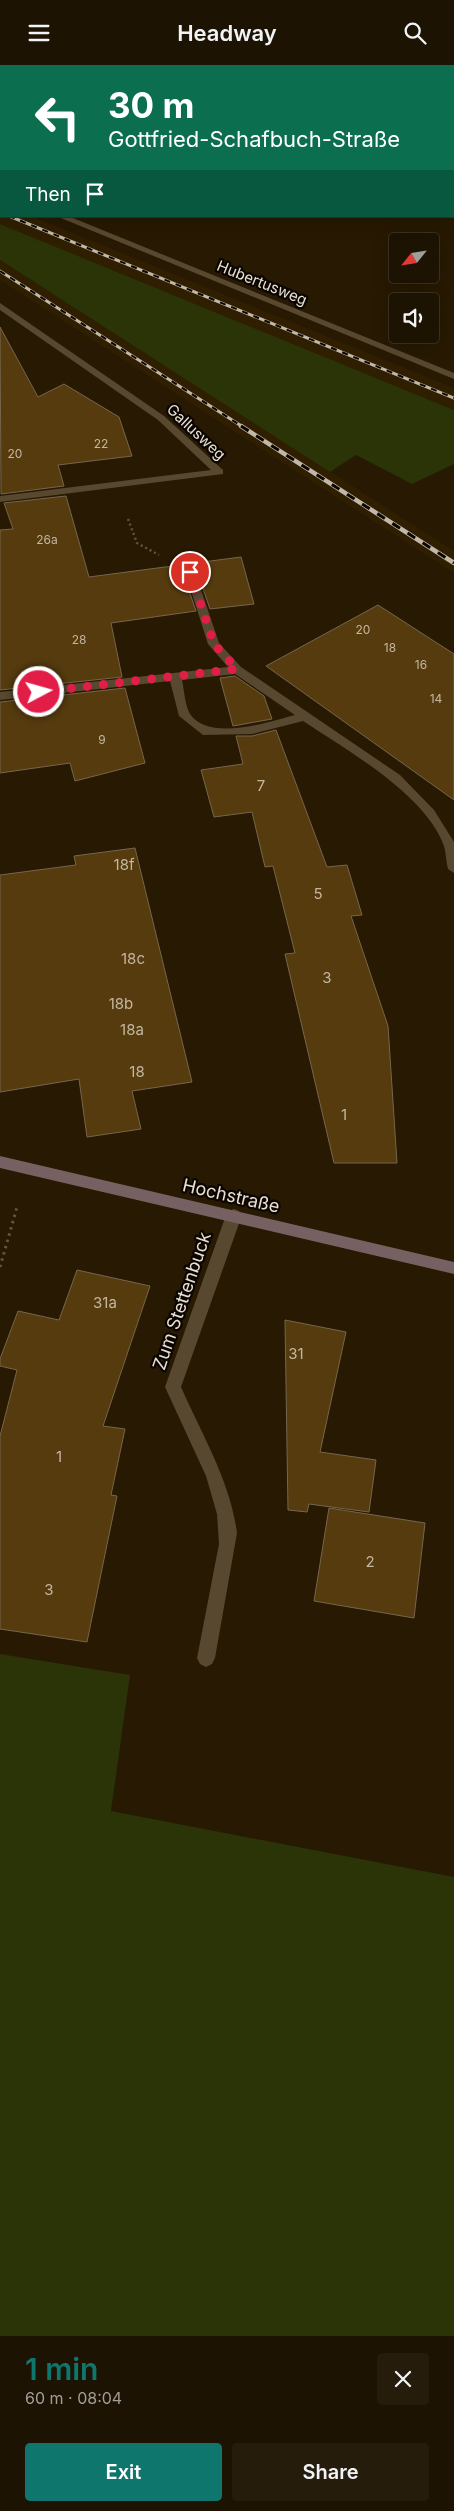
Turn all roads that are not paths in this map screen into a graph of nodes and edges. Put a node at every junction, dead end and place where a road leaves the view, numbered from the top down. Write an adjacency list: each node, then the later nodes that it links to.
1 (62, 217): 3 (street, Hubertusweg)
2 (0, 306): 4 (street, Gallusweg)
3 (454, 376)
4 (0, 499)
5 (190, 572): 6 (street)
6 (237, 669): 7 (street); 9 (street)
7 (175, 677): 8 (street); 9 (street)
8 (0, 696)
9 (306, 716): 10 (street)
10 (454, 869)
11 (0, 1161): 12 (street, Hochstraße)
12 (234, 1215): 13 (street, Hochstraße); 14 (street, Zum Stettenbuck)
13 (454, 1268)
14 (206, 1658)

